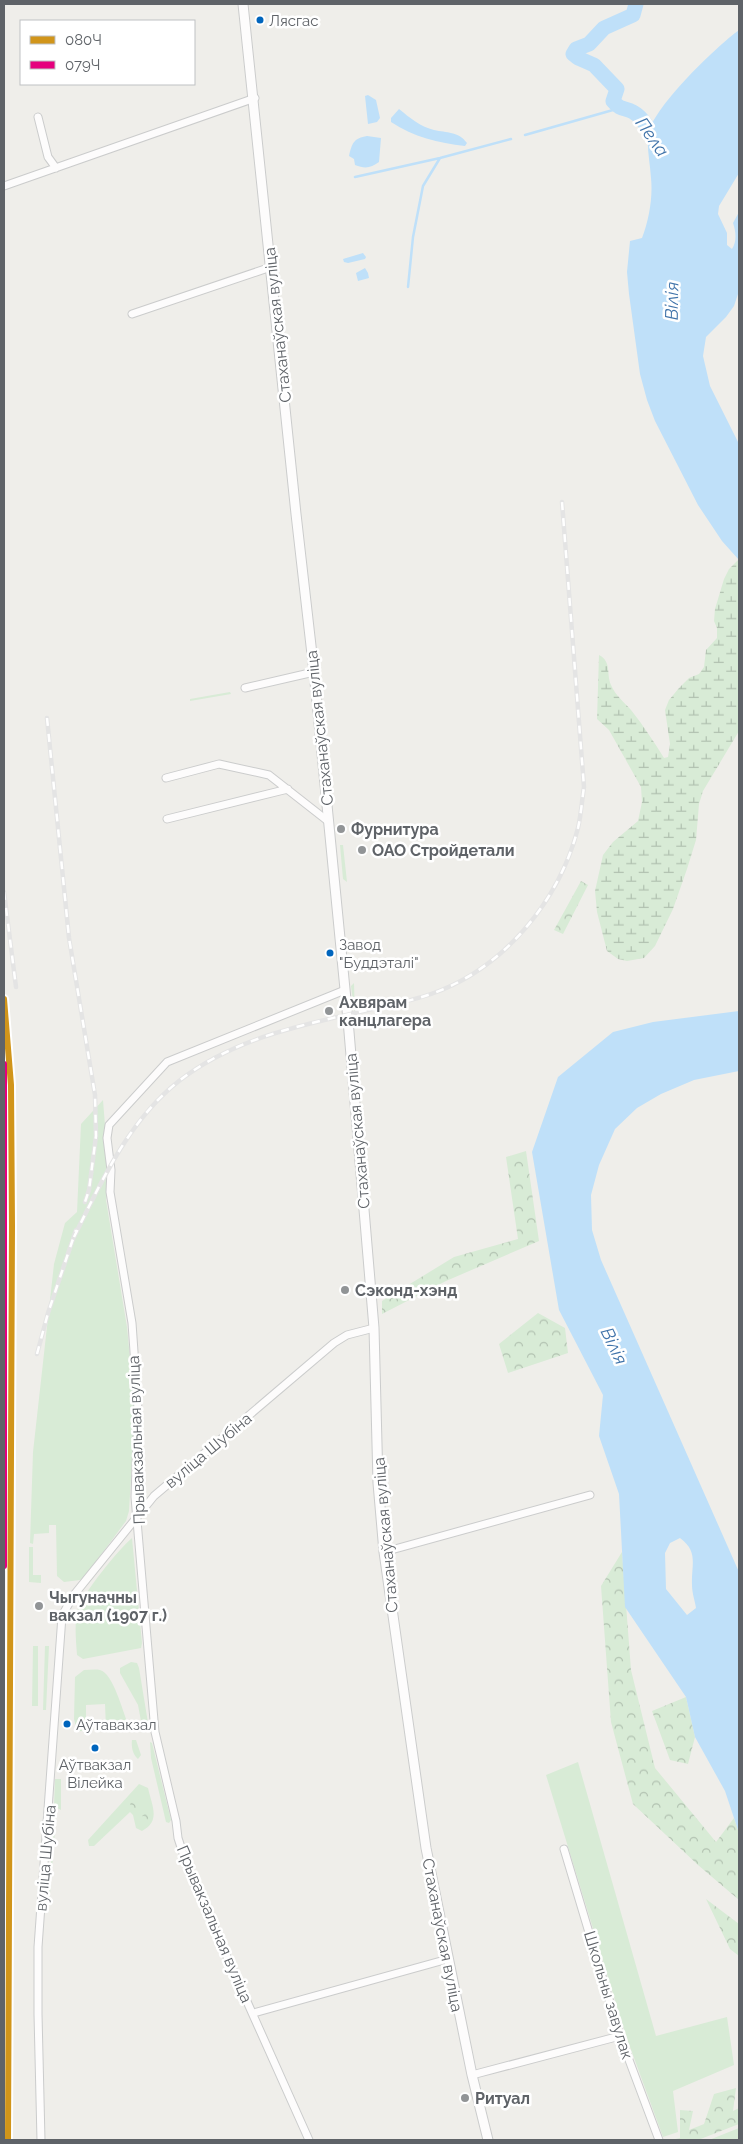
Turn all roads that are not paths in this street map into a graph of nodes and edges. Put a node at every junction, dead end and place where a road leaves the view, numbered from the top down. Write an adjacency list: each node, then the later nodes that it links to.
1 (244, 4): 2 (street, Стаханаўская вуліца)
2 (254, 98): 4 (street); 6 (street, Стаханаўская вуліца)
3 (38, 117): 4 (street)
4 (56, 168): 5 (street)
5 (4, 186)
6 (271, 267): 7 (street); 8 (street, Стаханаўская вуліца)
7 (132, 314)
8 (314, 672): 9 (street); 13 (street, Стаханаўская вуліца)
9 (245, 688)
10 (166, 778): 11 (street)
11 (288, 789): 12 (street); 13 (street)
12 (167, 819)
13 (329, 822): 14 (street, Стаханаўская вуліца)
14 (345, 990): 15 (street, Стаханаўская вуліца); 17 (street, Прывакзальная вуліца)
15 (374, 1328): 17 (street, вуліца Шубіна); 18 (street, Стаханаўская вуліца)
16 (590, 1495): 18 (street)
17 (138, 1516): 21 (street, Прывакзальная вуліца); 24 (street, вуліца Шубіна)
18 (384, 1552): 20 (street, Стаханаўская вуліца)
19 (564, 1849): 22 (street, Школьны завулак)
20 (448, 1959): 21 (street); 23 (street, Стаханаўская вуліца)
21 (254, 2014): 25 (street, Прывакзальная вуліца)
22 (620, 2036): 23 (street); 27 (street, Школьны завулак)
23 (472, 2075): 26 (street, Стаханаўская вуліца)
24 (41, 2140)
25 (309, 2140)
26 (488, 2140)
27 (658, 2140)

